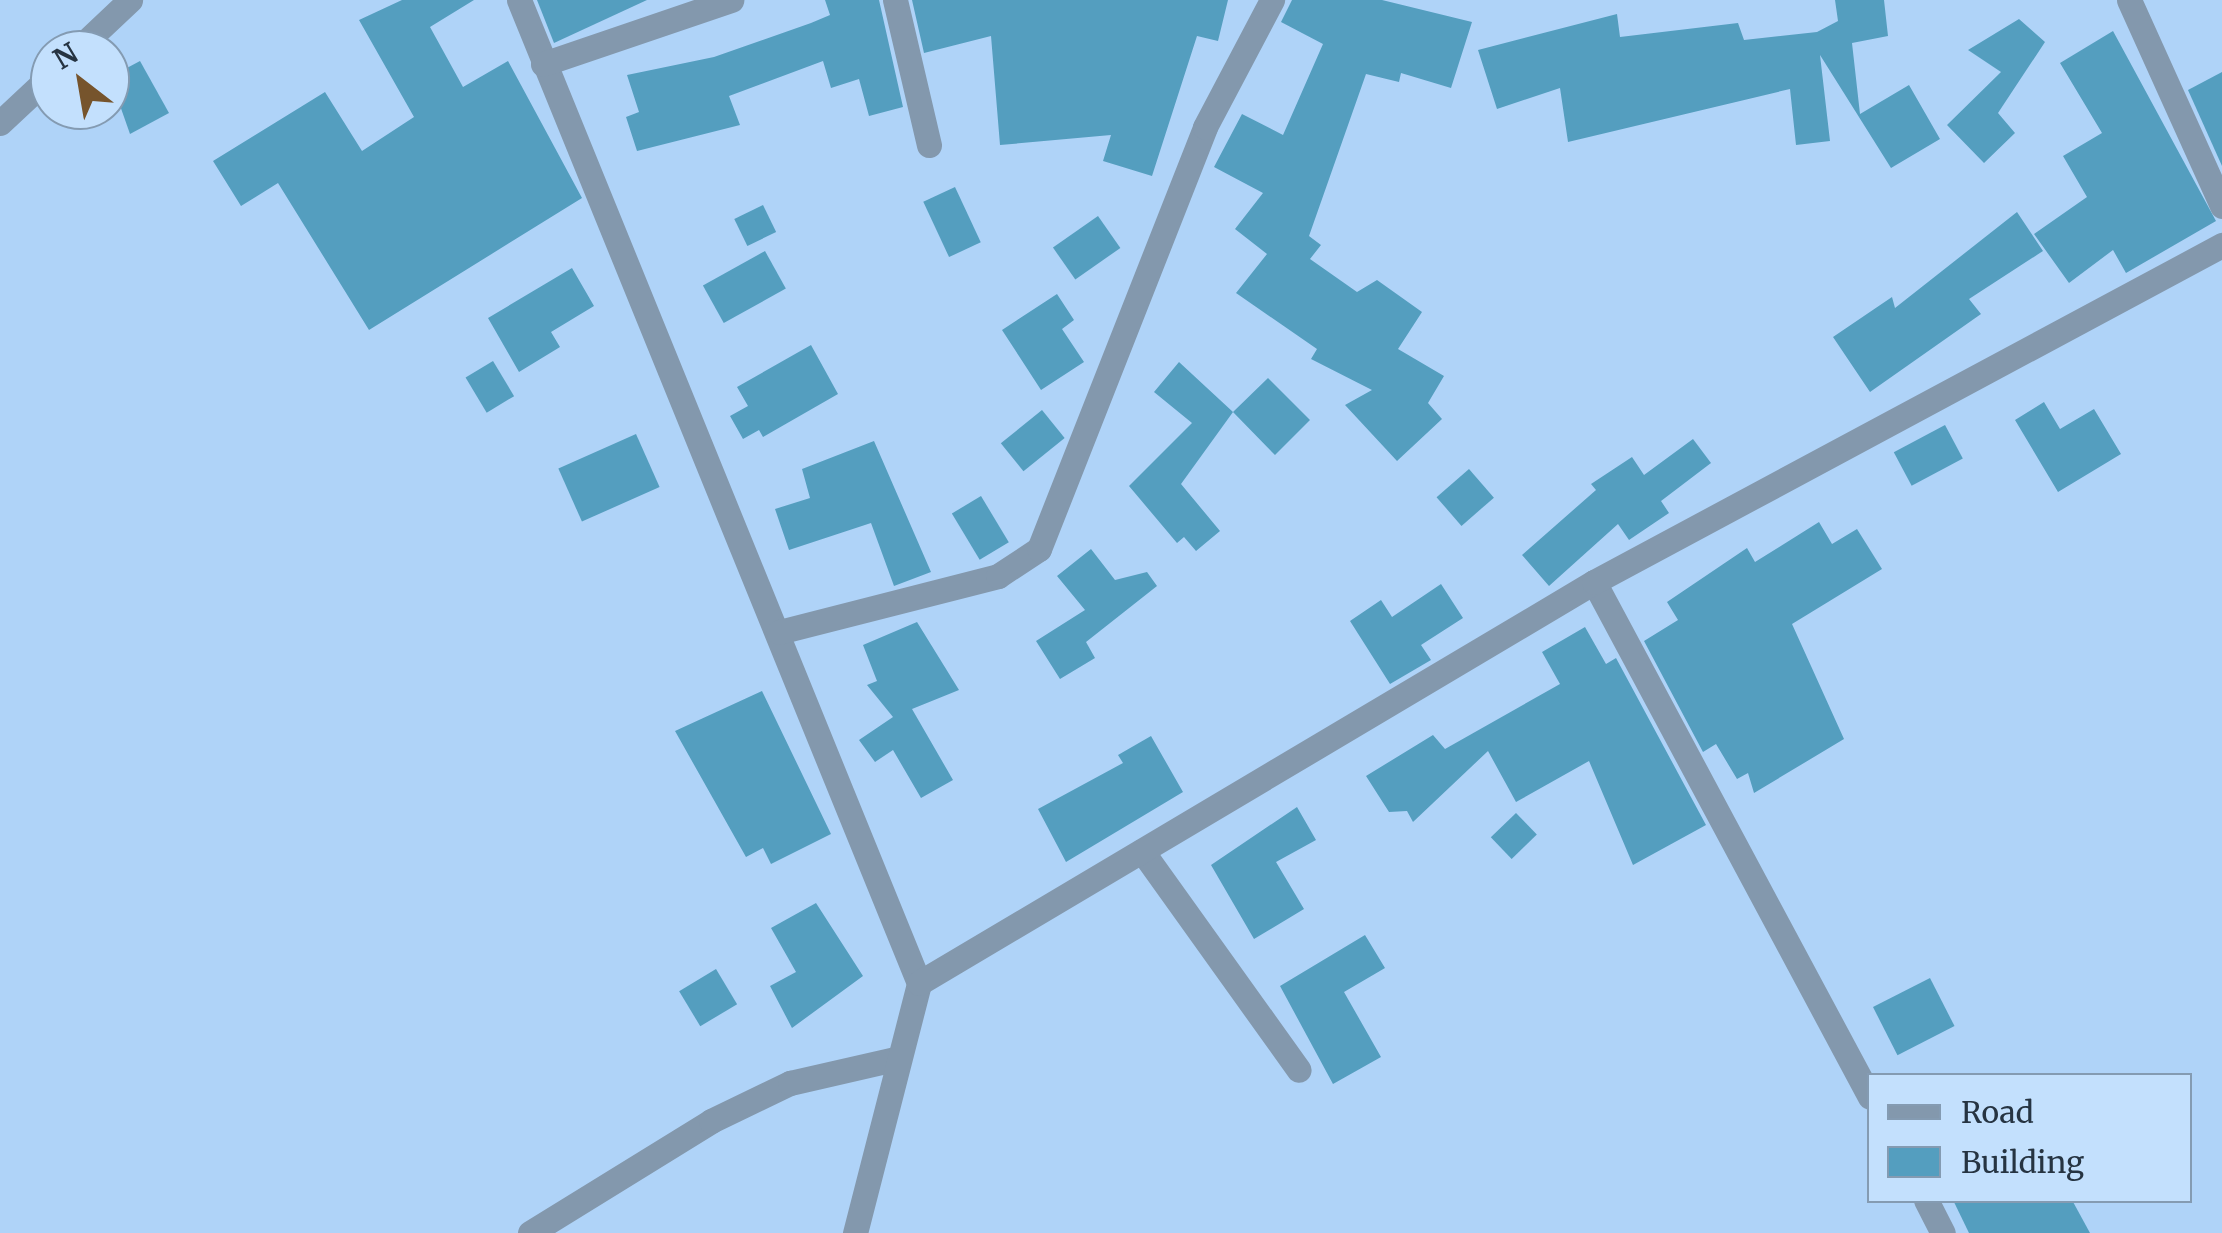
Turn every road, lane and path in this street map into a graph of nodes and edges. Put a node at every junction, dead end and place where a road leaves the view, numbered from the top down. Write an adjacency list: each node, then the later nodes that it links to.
1 (130, 0): 7 (street)
2 (518, 0): 8 (street)
3 (732, 0): 8 (street)
4 (895, 0): 11 (street)
5 (1272, 0): 15 (street)
6 (2129, 0): 12 (street)
7 (98, 30)
8 (543, 64): 15 (street)
9 (30, 95): 10 (street)
10 (0, 123)
11 (930, 144)
12 (2222, 206)
13 (2222, 245): 14 (street)
14 (1594, 582): 16 (street); 20 (street)
15 (780, 632): 17 (street)
16 (1142, 851): 17 (street); 19 (street)
17 (919, 983): 18 (street)
18 (895, 1059): 22 (street); 23 (street)
19 (1299, 1070)
20 (1867, 1091)
21 (1928, 1203): 24 (street)
22 (530, 1233)
23 (855, 1233)
24 (1943, 1233)

